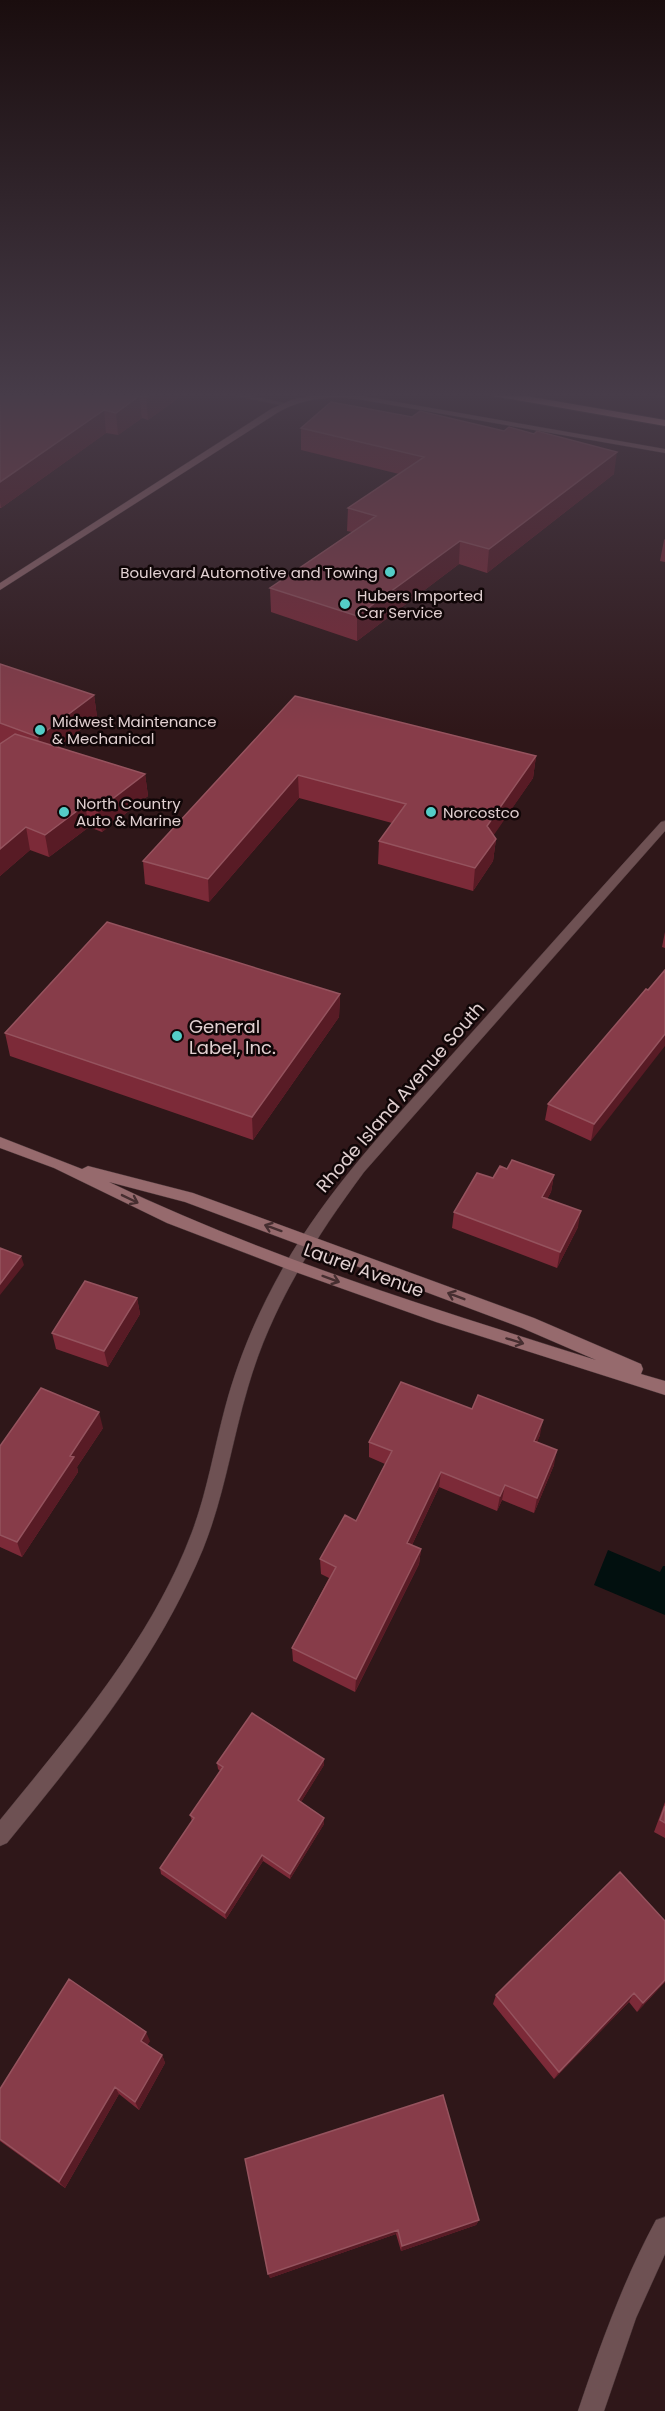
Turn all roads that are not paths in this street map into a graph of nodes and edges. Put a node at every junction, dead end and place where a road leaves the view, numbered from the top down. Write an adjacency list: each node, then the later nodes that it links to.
1 (127, 506): 2 (street)
2 (0, 587)
3 (665, 824): 6 (street, Rhode Island Avenue South)
4 (0, 1142): 5 (street, Laurel Avenue)
5 (59, 1164): 6 (street, Laurel Avenue, one-way to 5); 7 (street, Laurel Avenue, one-way to 7)
6 (307, 1240): 7 (street, Rhode Island Avenue South); 8 (street, Laurel Avenue, one-way to 6)
7 (292, 1265): 9 (street, Laurel Avenue, one-way to 9); 10 (street, Rhode Island Avenue South)
8 (665, 1383)
9 (665, 1388)
10 (0, 1836)
11 (665, 2229): 12 (street)
12 (591, 2411)

